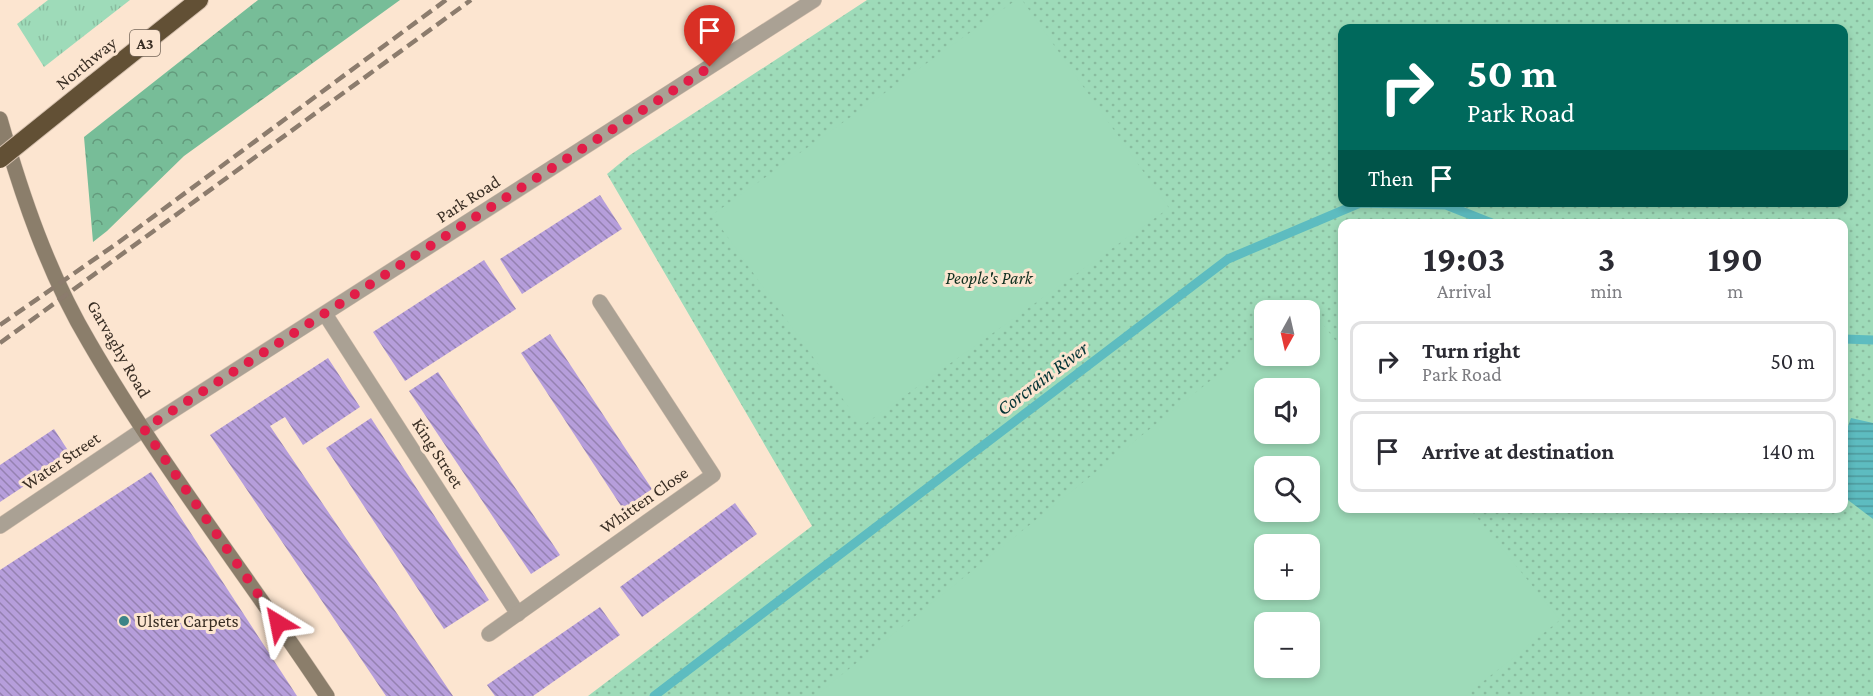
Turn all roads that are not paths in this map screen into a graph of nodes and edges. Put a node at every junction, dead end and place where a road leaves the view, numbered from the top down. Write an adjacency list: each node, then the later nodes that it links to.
1 (199, 0): 4 (highway, Northway / A3, bridge)
2 (814, 0): 6 (street, Park Road)
3 (0, 119): 7 (main road, Garvaghy Road)
4 (0, 159)
5 (600, 302): 9 (street, Whitten Close)
6 (325, 314): 7 (street, Park Road); 9 (street, King Street)
7 (144, 429): 8 (street, Water Street); 11 (main road, Garvaghy Road)
8 (0, 526)
9 (518, 614): 10 (street, Whitten Close)
10 (489, 634)
11 (327, 696)

